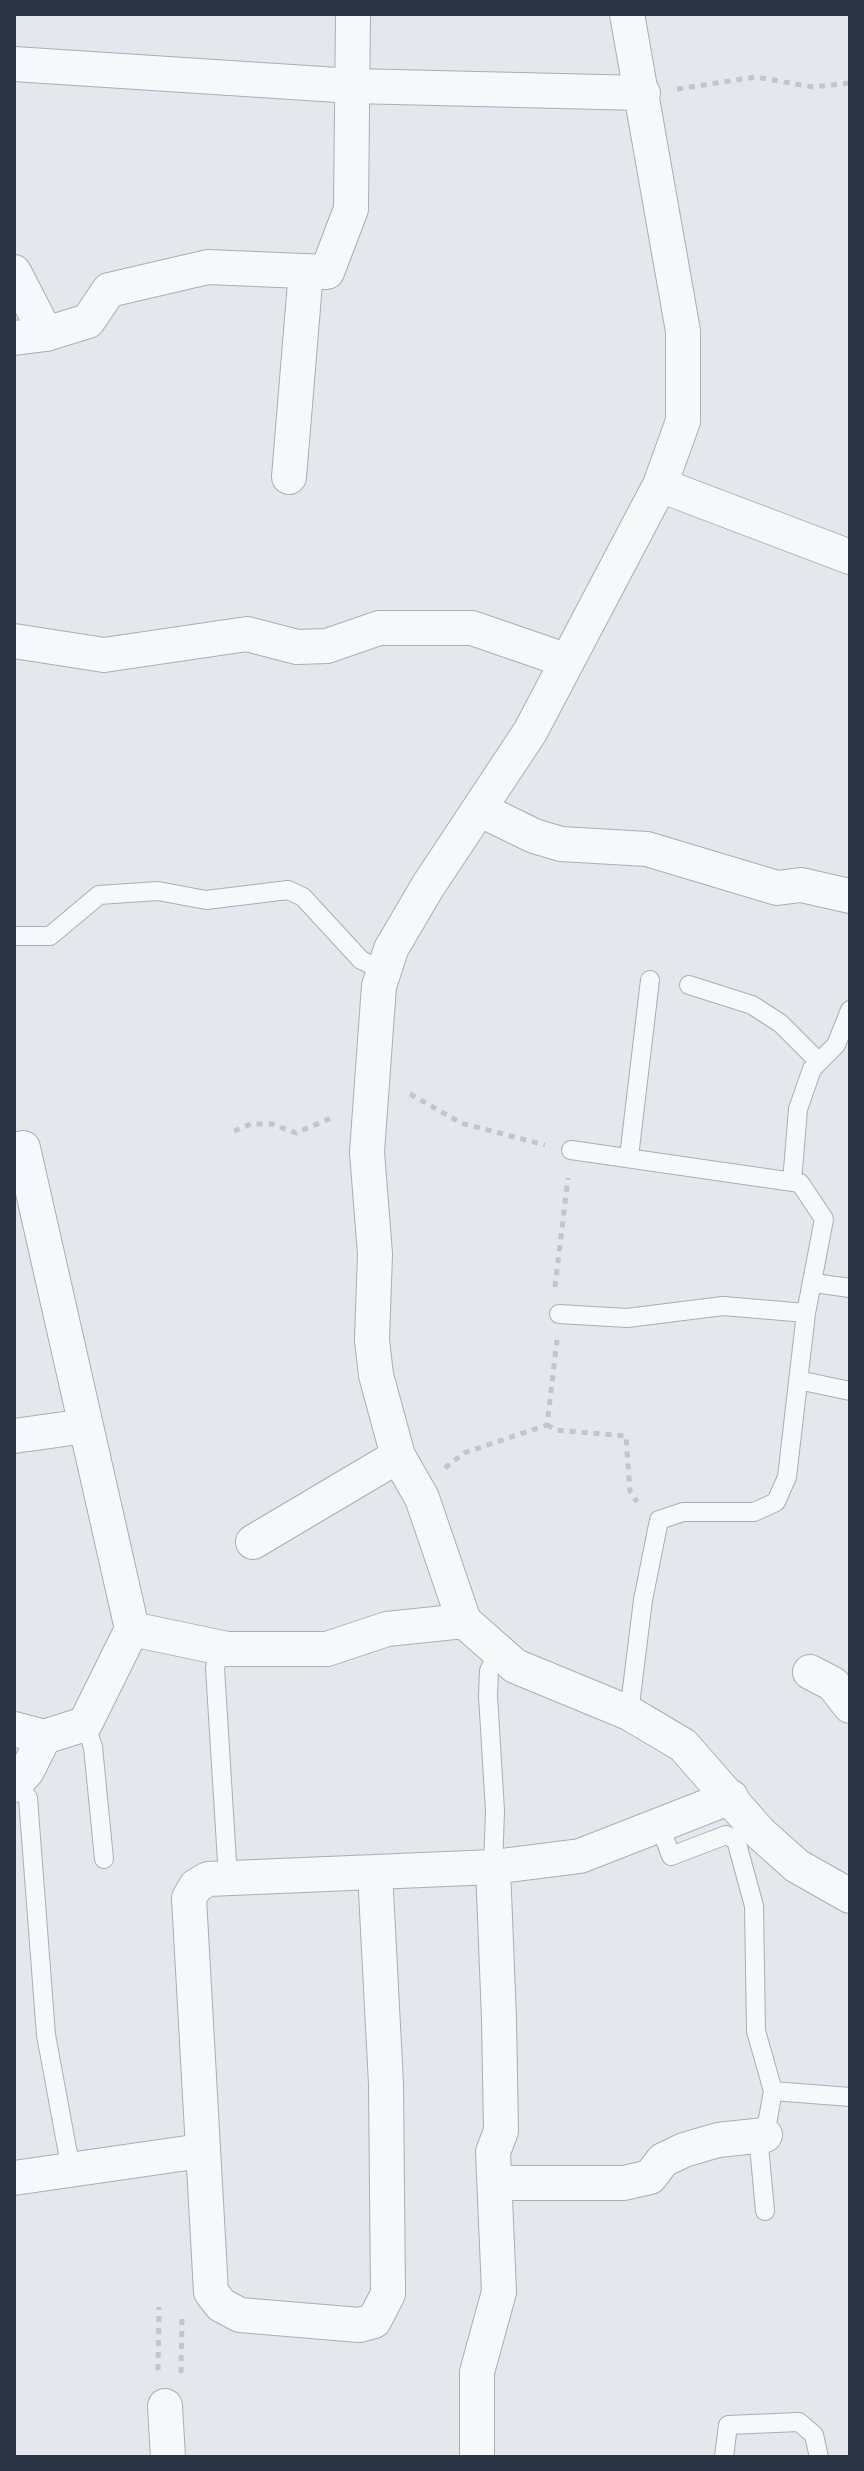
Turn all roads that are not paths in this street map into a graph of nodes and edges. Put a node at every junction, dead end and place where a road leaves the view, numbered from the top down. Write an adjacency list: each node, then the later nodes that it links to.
1 (353, 14): 4 (street)
2 (627, 14): 5 (street)
3 (14, 64): 4 (street)
4 (353, 86): 5 (street); 6 (street)
5 (643, 96): 10 (street)
6 (306, 271): 8 (street); 9 (street)
7 (14, 272): 8 (street)
8 (30, 336)
9 (289, 477)
10 (660, 485): 11 (street); 13 (street)
11 (850, 557)
12 (14, 641): 13 (street)
13 (565, 660): 14 (street)
14 (481, 810): 15 (street); 17 (street)
15 (850, 896)
16 (14, 936): 17 (lane)
17 (384, 971): 34 (street)
18 (650, 980): 24 (lane)
19 (689, 985): 21 (lane)
20 (850, 1010): 21 (lane)
21 (819, 1062): 25 (lane)
22 (23, 1148): 32 (street)
23 (571, 1150): 24 (lane)
24 (629, 1157): 25 (lane)
25 (792, 1182): 26 (lane)
26 (814, 1283): 27 (lane); 28 (lane)
27 (850, 1288)
28 (806, 1313): 29 (lane); 30 (lane)
29 (559, 1314)
30 (798, 1380): 31 (lane); 42 (lane)
31 (850, 1391)
32 (86, 1426): 33 (street); 37 (street)
33 (14, 1436)
34 (398, 1456): 35 (street); 36 (street)
35 (253, 1542)
36 (464, 1621): 38 (street); 39 (street)
37 (132, 1629): 38 (street); 43 (street)
38 (220, 1648): 51 (lane)
39 (499, 1649): 42 (street); 49 (lane)
40 (810, 1672): 41 (street)
41 (850, 1706)
42 (629, 1713): 46 (street)
43 (85, 1724): 44 (street); 48 (lane)
44 (29, 1733): 45 (street)
45 (15, 1784): 57 (lane)
46 (731, 1797): 47 (street); 52 (street)
47 (659, 1823): 49 (street); 53 (lane)
48 (104, 1859)
49 (493, 1867): 50 (street); 59 (street)
50 (375, 1872): 51 (street); 56 (street)
51 (228, 1878): 56 (street)
52 (850, 1896)
53 (773, 2091): 54 (lane); 55 (lane)
54 (850, 2097)
55 (765, 2135): 59 (street); 60 (lane)
56 (201, 2151): 57 (street)
57 (71, 2170): 58 (street)
58 (14, 2178)
59 (495, 2183): 63 (street)
60 (765, 2211)
61 (165, 2406): 62 (street)
62 (168, 2457)
63 (477, 2457)
64 (724, 2457): 65 (lane)
65 (819, 2457)

